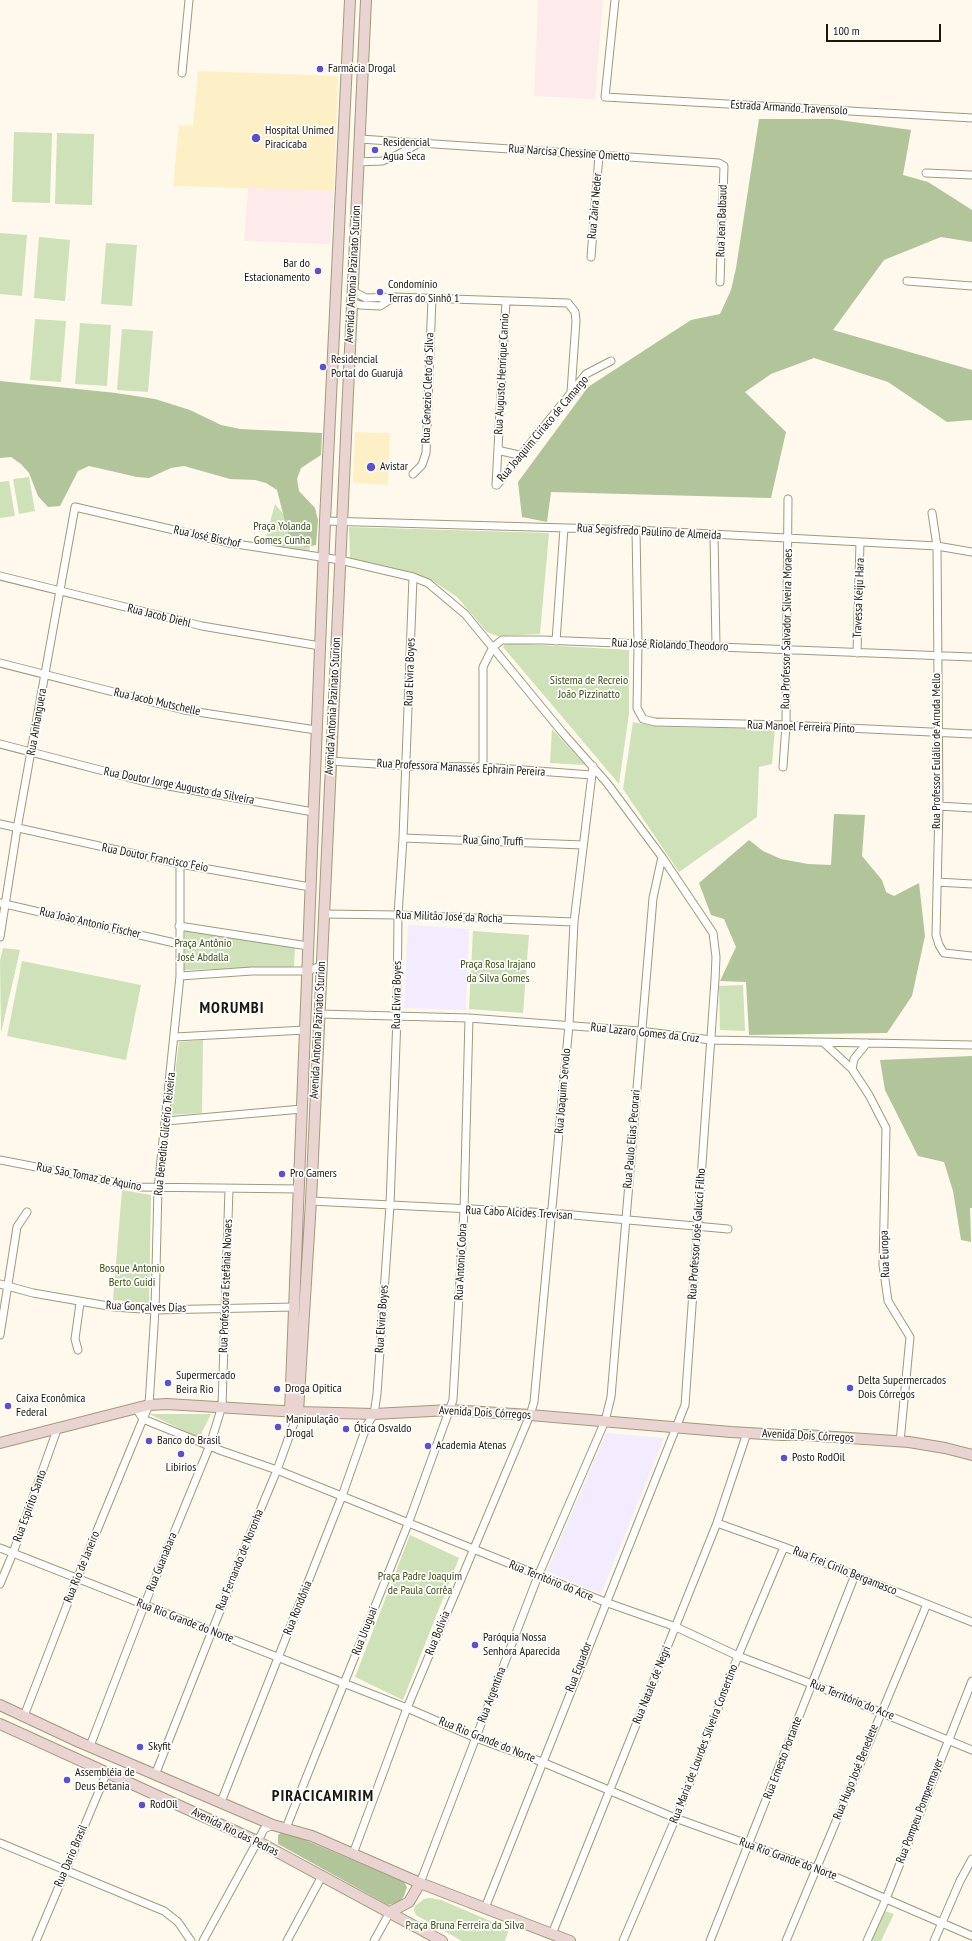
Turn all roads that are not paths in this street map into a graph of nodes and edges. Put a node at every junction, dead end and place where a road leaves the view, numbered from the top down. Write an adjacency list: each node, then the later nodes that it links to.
1 (189, 0): 5 (street)
2 (351, 0): 6 (main road); 15 (main road, Avenida Antonia Pazinato Sturion)
3 (366, 0): 6 (main road, Avenida Antonia Pazinato Sturion)
4 (615, 0): 7 (street, Estrada Armando Travensolo)
5 (182, 73)
6 (362, 74): 8 (main road, Avenida Antonia Pazinato Sturion)
7 (972, 118)
8 (360, 139): 9 (street, Rua Narcisa Chessine Ometto); 11 (main road, Avenida Antonia Pazinato Sturion)
9 (419, 144): 10 (street, Rua Narcisa Chessine Ometto); 11 (street, Rua Narcisa Chessine Ometto)
10 (600, 155): 12 (street, Rua Narcisa Chessine Ometto); 16 (street, Rua Zaira Neder)
11 (358, 162): 17 (main road, Avenida Antonia Pazinato Sturion)
12 (719, 163): 19 (street, Rua Jean Balbaud)
13 (926, 173): 14 (street)
14 (972, 175)
15 (339, 252): 17 (main road); 22 (main road, Avenida Antonia Pazinato Sturion)
16 (591, 257)
17 (354, 259): 21 (main road, Avenida Antonia Pazinato Sturion)
18 (907, 281): 20 (street)
19 (720, 282)
20 (972, 286)
21 (352, 291): 23 (street); 26 (main road, Avenida Antonia Pazinato Sturion)
22 (336, 294): 26 (main road); 36 (main road, Avenida Antonia Pazinato Sturion)
23 (394, 297): 24 (street); 26 (street)
24 (432, 298): 25 (street); 31 (street, Rua Genezio Cleto da Silva)
25 (506, 301): 28 (street); 29 (street, Rua Augusto Henrique Carnio)
26 (352, 302): 37 (main road, Avenida Antonia Pazinato Sturion)
27 (611, 361): 28 (street, Rua Joaquim Ciriaco de Camargo)
28 (571, 392): 30 (street, Rua Joaquim Ciriaco de Camargo)
29 (498, 447): 30 (street, Rua Augusto Henrique Carnio); 32 (street, Rua Augusto Henrique Carnio)
30 (519, 455): 32 (street, Rua Joaquim Ciriaco de Camargo)
31 (413, 474)
32 (496, 485)
33 (788, 499): 41 (street, Rua Professor Salvador Silveira Moraes)
34 (75, 507): 45 (street, Rua José Bischof); 49 (street, Rua Anhanguera)
35 (932, 513): 43 (street, Rua Professor Eulálio de Arruda Mello)
36 (325, 521): 37 (street, Rua Segisfredo Paulino de Almeida); 45 (main road, Avenida Antonia Pazinato Sturion)
37 (342, 521): 38 (street, Rua Segisfredo Paulino de Almeida); 46 (main road, Avenida Antonia Pazinato Sturion)
38 (564, 528): 39 (street, Rua Segisfredo Paulino de Almeida); 50 (street)
39 (636, 530): 40 (street, Rua Segisfredo Paulino de Almeida); 51 (street)
40 (714, 535): 41 (street, Rua Segisfredo Paulino de Almeida); 53 (street)
41 (788, 539): 42 (street, Rua Segisfredo Paulino de Almeida); 55 (street, Rua Professor Salvador Silveira Moraes)
42 (860, 542): 43 (street, Rua Segisfredo Paulino de Almeida); 56 (street, Travessa Keiju Hara)
43 (937, 546): 44 (street, Rua Segisfredo Paulino de Almeida); 57 (street, Rua Professor Eulálio de Arruda Mello)
44 (972, 552)
45 (324, 558): 46 (street, Rua José Bischof); 52 (main road, Avenida Antonia Pazinato Sturion)
46 (340, 560): 48 (street, Rua José Bischof); 67 (main road, Avenida Antonia Pazinato Sturion)
47 (0, 576): 49 (street, Rua Jacob Diehl)
48 (413, 577): 54 (street, Rua José Bischof); 68 (street, Rua Elvira Boyes)
49 (61, 591): 52 (street, Rua Jacob Diehl); 60 (street, Rua Anhanguera)
50 (556, 641): 51 (street, Rua José Riolando Theodoro); 54 (street, Rua José Riolando Theodoro)
51 (638, 645): 53 (street, Rua José Riolando Theodoro); 61 (street, Rua Manoel Ferreira Pinto)
52 (320, 646): 62 (main road, Avenida Antonia Pazinato Sturion)
53 (716, 646): 55 (street, Rua José Riolando Theodoro)
54 (493, 647): 69 (street, Rua José Bischof); 70 (street)
55 (786, 650): 56 (street, Rua José Riolando Theodoro); 61 (street, Rua Professor Salvador Silveira Moraes)
56 (857, 653): 57 (street, Rua José Riolando Theodoro)
57 (937, 656): 58 (street, Rua José Riolando Theodoro); 63 (street, Rua Professor Eulálio de Arruda Mello)
58 (972, 657)
59 (0, 663): 60 (street, Rua Jacob Mutschelle)
60 (45, 674): 62 (street, Rua Jacob Mutschelle); 66 (street, Rua Anhanguera)
61 (786, 725): 63 (street, Rua Manoel Ferreira Pinto); 71 (street, Rua Professor Salvador Silveira Moraes)
62 (316, 730): 75 (main road, Avenida Antonia Pazinato Sturion)
63 (938, 734): 64 (street, Rua Manoel Ferreira Pinto); 73 (street, Rua Professor Eulálio de Arruda Mello)
64 (972, 734)
65 (0, 744): 66 (street, Rua Doutor Jorge Augusto da Silveira)
66 (31, 754): 75 (street, Rua Doutor Jorge Augusto da Silveira); 77 (street, Rua Anhanguera)
67 (330, 761): 68 (street, Rua Professora Manassés Ephrain Pereira); 86 (main road, Avenida Antonia Pazinato Sturion)
68 (406, 766): 70 (street, Rua Professora Manassés Ephrain Pereira); 78 (street, Rua Elvira Boyes)
69 (593, 766): 72 (street, Rua Joaquim Servolo); 80 (street, Rua Professor José Galucci Filho)
70 (483, 767): 72 (street, Rua Professora Manassés Ephrain Pereira)
71 (784, 767)
72 (592, 775): 79 (street, Rua Joaquim Servolo)
73 (938, 806): 74 (street); 82 (street, Rua Professor Eulálio de Arruda Mello)
74 (972, 808)
75 (313, 812): 84 (main road, Avenida Antonia Pazinato Sturion)
76 (0, 824): 77 (street, Rua Doutor Francisco Feio)
77 (17, 829): 81 (street, Rua Doutor Francisco Feio); 85 (street, Rua Anhanguera)
78 (403, 838): 79 (street, Rua Gino Truffi); 87 (street, Rua Elvira Boyes)
79 (583, 845): 88 (street, Rua Joaquim Servolo)
80 (662, 857): 102 (street, Rua Paulo Elias Pecorari); 104 (street, Rua Professor José Galucci Filho)
81 (180, 864): 84 (street, Rua Doutor Francisco Feio); 89 (street, Rua Benedito Glicério Teixeira)
82 (937, 882): 83 (street); 93 (street, Rua Professor Eulálio de Arruda Mello)
83 (972, 884)
84 (310, 887): 86 (main road); 92 (main road, Avenida Antonia Pazinato Sturion)
85 (3, 904): 90 (street, Rua Anhanguera); 91 (street, Rua João Antonio Fischer)
86 (324, 914): 87 (street, Rua Militão José da Rocha); 94 (main road, Avenida Antonia Pazinato Sturion)
87 (398, 915): 88 (street, Rua Militão José da Rocha); 98 (street, Rua Elvira Boyes)
88 (574, 922): 100 (street, Rua Joaquim Servolo)
89 (179, 926): 91 (street, Rua Benedito Glicério Teixeira); 92 (street)
90 (0, 937)
91 (179, 944): 96 (street, Rua Benedito Glicério Teixeira)
92 (308, 946): 95 (main road, Avenida Antonia Pazinato Sturion)
93 (972, 956)
94 (321, 966): 95 (street); 97 (main road, Avenida Antonia Pazinato Sturion)
95 (307, 971): 96 (street); 101 (main road, Avenida Antonia Pazinato Sturion)
96 (180, 976): 103 (street, Rua Benedito Glicério Teixeira)
97 (319, 1014): 98 (street, Rua Lazaro Gomes da Cruz); 112 (main road, Avenida Antonia Pazinato Sturion)
98 (397, 1017): 99 (street, Rua Lazaro Gomes da Cruz); 117 (street, Rua Elvira Boyes)
99 (469, 1018): 100 (street, Rua Lazaro Gomes da Cruz); 118 (street, Rua Antonio Cobra)
100 (569, 1025): 102 (street, Rua Lazaro Gomes da Cruz); 120 (street, Rua Joaquim Servolo)
101 (305, 1030): 103 (street); 109 (main road, Avenida Antonia Pazinato Sturion)
102 (640, 1031): 104 (street, Rua Lazaro Gomes da Cruz); 121 (street, Rua Paulo Elias Pecorari)
103 (175, 1037): 110 (street, Rua Benedito Glicério Teixeira)
104 (711, 1040): 105 (street, Rua Lazaro Gomes da Cruz); 122 (street, Rua Professor José Galucci Filho)
105 (824, 1042): 106 (street, Rua Lazaro Gomes da Cruz); 108 (street, Rua Europa)
106 (867, 1043): 107 (street, Rua Lazaro Gomes da Cruz); 108 (street)
107 (972, 1045)
108 (852, 1069): 144 (street, Rua Europa)
109 (302, 1109): 110 (street); 115 (main road, Avenida Antonia Pazinato Sturion)
110 (166, 1121): 113 (street, Rua Benedito Glicério Teixeira)
111 (0, 1160): 113 (street, Rua São Tomaz de Aquino)
112 (312, 1178): 115 (main road); 116 (main road, Avenida Antonia Pazinato Sturion)
113 (158, 1189): 114 (street, Rua São Tomaz de Aquino); 129 (street, Rua Benedito Glicério Teixeira)
114 (229, 1189): 115 (street, Rua São Tomaz de Aquino); 128 (street, Rua Professora Estefânia Novaes)
115 (299, 1189): 116 (main road); 127 (main road, Avenida Antonia Pazinato Sturion)
116 (311, 1201): 117 (street, Rua Cabo Alcides Trevisan); 136 (main road, Avenida Antonia Pazinato Sturion)
117 (390, 1206): 118 (street, Rua Cabo Alcides Trevisan); 137 (street, Rua Elvira Boyes)
118 (464, 1210): 120 (street, Rua Cabo Alcides Trevisan); 135 (street, Rua Antonio Cobra)
119 (27, 1212): 125 (street)
120 (551, 1213): 121 (street, Rua Cabo Alcides Trevisan); 138 (street, Rua Joaquim Servolo)
121 (625, 1221): 122 (street, Rua Cabo Alcides Trevisan); 140 (street, Rua Paulo Elias Pecorari)
122 (697, 1227): 123 (street, Rua Cabo Alcides Trevisan); 142 (street, Rua Professor José Galucci Filho)
123 (728, 1229)
124 (0, 1284): 125 (street, Rua Gonçalves Dias)
125 (9, 1287): 126 (street, Rua Gonçalves Dias); 130 (street)
126 (80, 1303): 129 (street, Rua Gonçalves Dias); 131 (street)
127 (294, 1307): 128 (street, Rua Gonçalves Dias); 136 (main road, Avenida Antonia Pazinato Sturion)
128 (225, 1308): 129 (street, Rua Gonçalves Dias); 133 (street, Rua Professora Estefânia Novaes)
129 (155, 1310): 132 (street, Rua Benedito Glicério Teixeira)
130 (0, 1335)
131 (78, 1350)
132 (148, 1405): 133 (main road, Avenida Dois Córregos); 134 (main road, Avenida Dois Córregos); 139 (street)
133 (222, 1406): 136 (main road, Avenida Dois Córregos); 146 (street, Rua Professora Estefânia Novaes)
134 (136, 1408): 139 (street); 141 (main road, Avenida Dois Córregos)
135 (450, 1410): 137 (main road, Avenida Dois Córregos); 138 (main road, Avenida Dois Córregos); 151 (street, Rua Uruguai)
136 (294, 1411): 137 (main road, Avenida Dois Córregos); 148 (street, Rua Fernando de Noronha)
137 (374, 1414): 149 (street, Rua Rondônia)
138 (530, 1415): 140 (main road, Avenida Dois Córregos); 154 (street, Rua Bolívia)
139 (143, 1419): 146 (street, Rua Território do Acre); 158 (street, Rua Rio de Janeiro)
140 (605, 1421): 142 (main road, Avenida Dois Córregos); 157 (street, Rua Argentina)
141 (58, 1427): 145 (main road, Avenida Dois Córregos); 155 (street, Rua Espírito Santo)
142 (677, 1427): 143 (main road, Avenida Dois Córregos); 160 (street, Rua Equador)
143 (747, 1433): 144 (main road, Avenida Dois Córregos); 150 (street, Rua Natale de Negri)
144 (900, 1442): 147 (main road, Avenida Dois Córregos)
145 (0, 1443)
146 (210, 1445): 148 (street, Rua Território do Acre); 162 (street, Rua Guanabara)
147 (972, 1455)
148 (277, 1470): 149 (street, Rua Território do Acre); 165 (street, Rua Fernando de Noronha)
149 (342, 1496): 151 (street, Rua Território do Acre); 167 (street, Rua Rondônia)
150 (717, 1523): 152 (street, Rua Frei Cirilo Bergamasco); 164 (street, Rua Natale de Negri)
151 (408, 1524): 154 (street, Rua Território do Acre); 169 (street, Rua Uruguai)
152 (784, 1547): 156 (street, Rua Frei Cirilo Bergamasco); 166 (street, Rua Maria de Lourdes Silveira Consertino)
153 (0, 1548): 155 (street, Rua Rio Grande do Norte)
154 (472, 1550): 157 (street, Rua Território do Acre); 172 (street, Rua Bolívia)
155 (13, 1553): 158 (street, Rua Rio Grande do Norte); 159 (street, Rua Espírito Santo)
156 (855, 1575): 161 (street, Rua Frei Cirilo Bergamasco); 170 (street, Rua Ernesto Portante)
157 (538, 1576): 160 (street, Rua Território do Acre); 176 (street, Rua Argentina)
158 (77, 1578): 162 (street, Rua Rio Grande do Norte); 174 (street, Rua Rio de Janeiro)
159 (0, 1584)
160 (605, 1602): 164 (street, Rua Território do Acre); 180 (street, Rua Equador)
161 (927, 1604): 163 (street, Rua Frei Cirilo Bergamasco); 173 (street, Rua Hugo José Benedete)
162 (144, 1606): 165 (street, Rua Rio Grande do Norte); 178 (street, Rua Guanabara)
163 (972, 1622)
164 (676, 1627): 166 (street, Rua Território do Acre); 183 (street, Rua Natale de Negri)
165 (212, 1631): 167 (street, Rua Rio Grande do Norte); 182 (street, Rua Fernando de Noronha)
166 (738, 1656): 170 (street, Rua Território do Acre); 185 (street, Rua Maria de Lourdes Silveira Consertino)
167 (278, 1658): 169 (street, Rua Rio Grande do Norte); 184 (street, Rua Rondônia)
168 (972, 1681): 177 (street, Rua Pompeu Pompermayer)
169 (344, 1684): 172 (street, Rua Rio Grande do Norte); 187 (street, Rua Uruguai)
170 (812, 1684): 173 (street, Rua Território do Acre); 190 (street, Rua Ernesto Portante)
171 (0, 1705): 174 (main road, Avenida Rio das Pedras)
172 (407, 1708): 176 (street, Rua Rio Grande do Norte); 191 (street, Rua Bolívia)
173 (880, 1712): 177 (street, Rua Território do Acre); 194 (street, Rua Hugo José Benedete)
174 (24, 1716): 175 (main road); 178 (main road, Avenida Rio das Pedras)
175 (0, 1724): 181 (main road, Avenida Rio das Pedras)
176 (476, 1738): 180 (street, Rua Rio Grande do Norte); 196 (street, Rua Argentina)
177 (948, 1739): 179 (street, Rua Território do Acre); 197 (street, Rua Pompeu Pompermayer)
178 (90, 1746): 182 (main road, Avenida Rio das Pedras)
179 (972, 1750)
180 (542, 1762): 183 (street, Rua Rio Grande do Norte); 198 (street, Rua Equador)
181 (107, 1772): 188 (main road, Avenida Rio das Pedras); 193 (street, Rua Dario Brasil)
182 (155, 1775): 184 (main road, Avenida Rio das Pedras)
183 (609, 1791): 185 (street, Rua Rio Grande do Norte); 201 (street, Rua Natale de Negri)
184 (221, 1802): 186 (main road, Avenida Rio das Pedras)
185 (675, 1818): 190 (street, Rua Rio Grande do Norte); 210 (street, Rua Maria de Lourdes Silveira Consertino)
186 (273, 1825): 187 (main road, Avenida Rio das Pedras); 188 (street)
187 (286, 1828): 191 (main road, Avenida Rio das Pedras)
188 (257, 1841): 195 (main road, Avenida Rio das Pedras); 205 (street)
189 (0, 1842): 193 (street)
190 (749, 1845): 194 (street, Rua Rio Grande do Norte); 211 (street, Rua Ernesto Portante)
191 (353, 1854): 196 (main road, Avenida Rio das Pedras)
192 (972, 1859): 200 (street)
193 (66, 1869): 203 (street, Rua Dario Brasil); 204 (street)
194 (817, 1869): 197 (street, Rua Rio Grande do Norte); 212 (street, Rua Hugo José Benedete)
195 (322, 1876): 199 (main road, Avenida Rio das Pedras); 206 (street)
196 (420, 1883): 198 (main road, Avenida Rio das Pedras); 199 (main road)
197 (886, 1899): 200 (street, Rua Rio Grande do Norte); 213 (street, Rua Pompeu Pompermayer)
198 (485, 1908): 201 (main road, Avenida Rio das Pedras)
199 (390, 1912): 207 (street); 208 (main road, Avenida Rio das Pedras)
200 (942, 1924): 202 (street, Rua Rio Grande do Norte); 214 (street)
201 (552, 1934): 209 (main road, Avenida Rio das Pedras)
202 (972, 1936)
203 (36, 1941)
204 (191, 1941)
205 (203, 1941)
206 (287, 1941)
207 (374, 1941)
208 (442, 1941)
209 (570, 1941)
210 (623, 1941)
211 (710, 1941)
212 (786, 1941)
213 (867, 1941)
214 (934, 1941)

